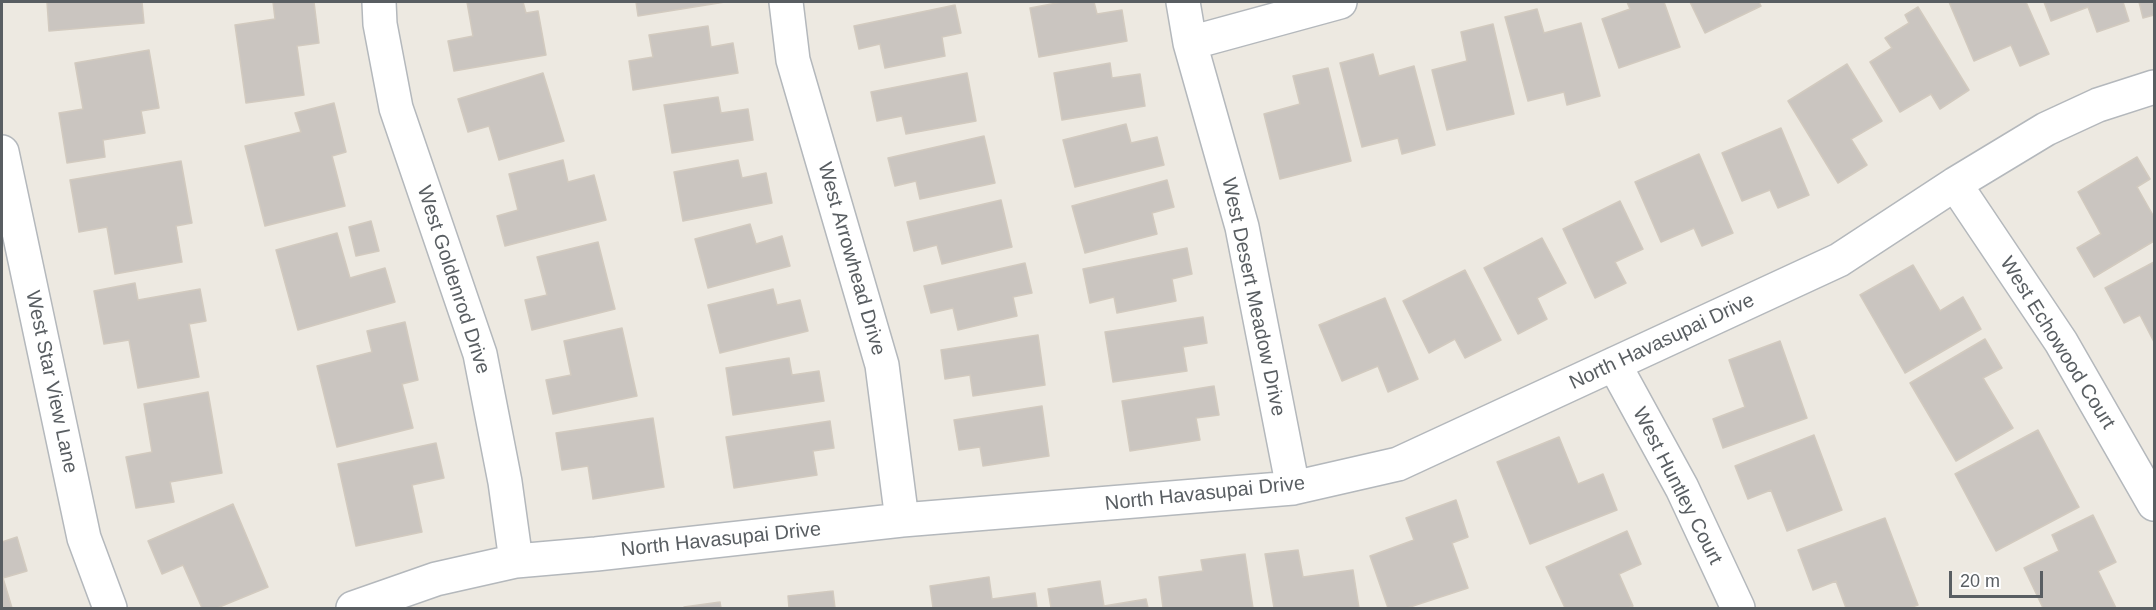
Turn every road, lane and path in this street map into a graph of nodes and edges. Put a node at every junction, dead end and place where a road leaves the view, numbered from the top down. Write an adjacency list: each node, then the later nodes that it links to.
1 (379, 2): 13 (street, West Goldenrod Drive)
2 (786, 2): 12 (street, West Arrowhead Drive)
3 (1183, 2): 5 (street, West Desert Meadow Drive)
4 (1340, 2): 5 (street)
5 (1190, 43): 10 (street, West Desert Meadow Drive)
6 (2154, 87): 8 (street, North Havasupai Drive)
7 (2, 152): 14 (street, West Star View Lane)
8 (1955, 184): 9 (street, North Havasupai Drive); 11 (street, West Echowood Court)
9 (1614, 364): 10 (street, North Havasupai Drive); 16 (street, West Huntley Court)
10 (1293, 488): 12 (street, North Havasupai Drive)
11 (2154, 504)
12 (902, 520): 13 (street, North Havasupai Drive)
13 (516, 561): 15 (street, North Havasupai Drive)
14 (110, 609)
15 (353, 609)
16 (1738, 609)

